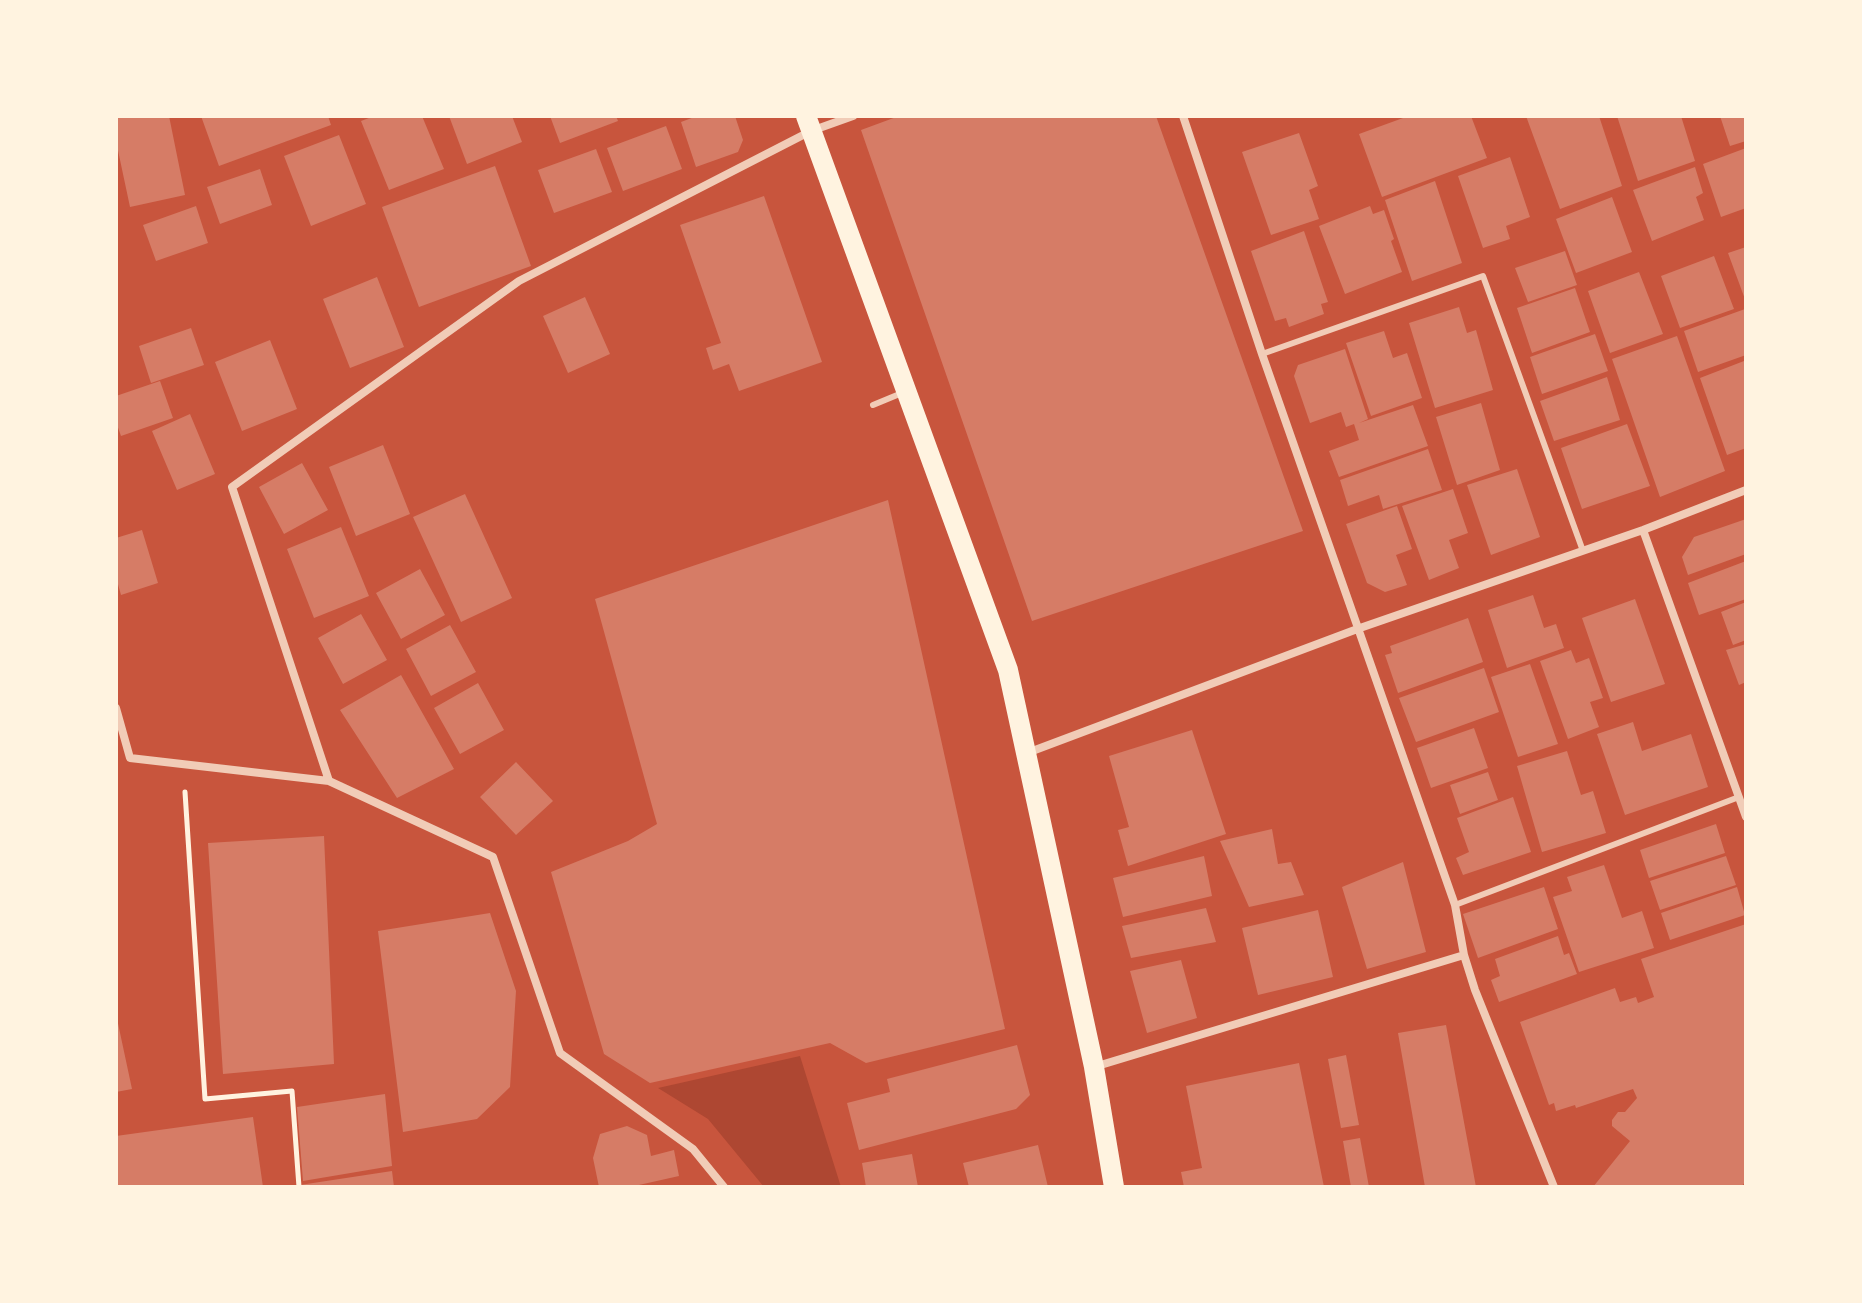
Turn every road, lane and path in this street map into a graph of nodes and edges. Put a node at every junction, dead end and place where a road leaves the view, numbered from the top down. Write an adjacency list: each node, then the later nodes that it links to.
1 (853, 116): 3 (street)
2 (1183, 116): 4 (street)
3 (808, 124): 5 (main road); 14 (street)
4 (1262, 354): 9 (lane); 10 (street)
5 (906, 391): 6 (lane); 12 (main road)
6 (873, 405)
7 (1746, 490): 8 (street)
8 (1643, 530): 9 (street); 15 (street)
9 (1583, 551): 10 (street)
10 (1360, 628): 12 (street); 17 (street)
11 (116, 708): 13 (street)
12 (1027, 753): 19 (main road)
13 (183, 764): 14 (street); 20 (path)
14 (329, 781): 21 (street)
15 (1739, 797): 16 (street); 17 (lane)
16 (1746, 817)
17 (1455, 905): 18 (street)
18 (1464, 955): 19 (street); 23 (street)
19 (1094, 1067): 22 (main road)
20 (299, 1187)
21 (724, 1187)
22 (1114, 1187)
23 (1554, 1187)

